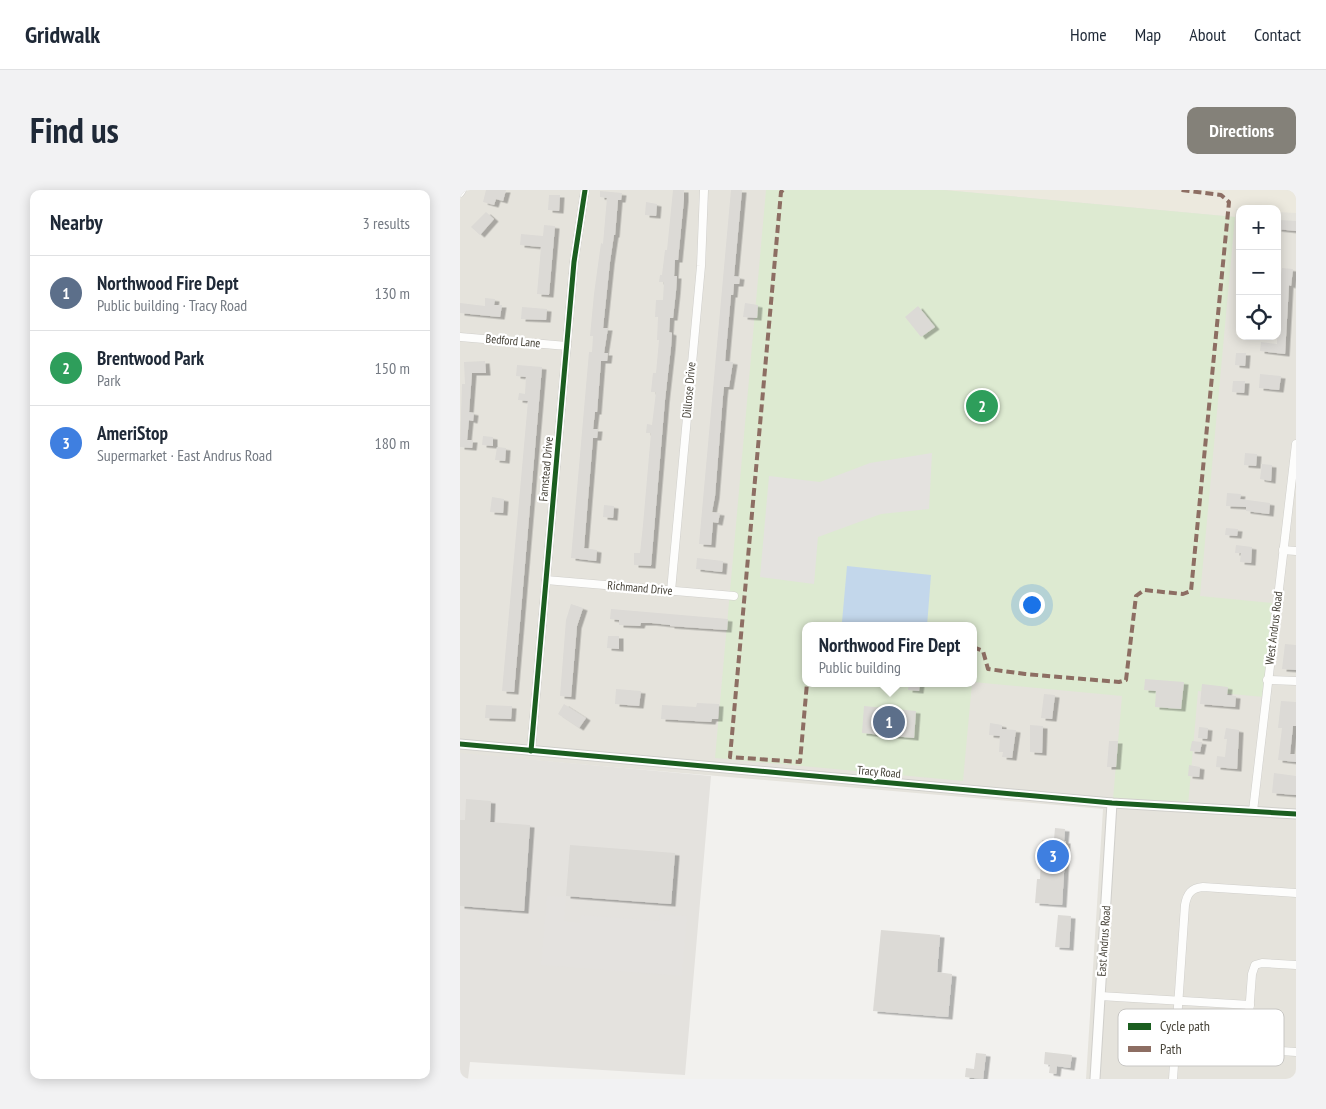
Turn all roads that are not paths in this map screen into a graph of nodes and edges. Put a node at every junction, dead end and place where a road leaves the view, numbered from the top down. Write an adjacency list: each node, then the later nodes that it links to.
1 (462, 190): 4 (street)
2 (585, 190): 6 (street, Farnstead Drive)
3 (704, 190): 11 (street, Dillrose Drive)
4 (460, 193)
5 (460, 336): 6 (street, Bedford Lane)
6 (567, 346): 10 (street, Farnstead Drive)
7 (1296, 444): 8 (street, West Andrus Road)
8 (1283, 550): 9 (street); 13 (street, West Andrus Road)
9 (1296, 551)
10 (546, 580): 11 (street, Richmand Drive); 16 (street, Farnstead Drive)
11 (671, 591): 12 (street, Richmand Drive)
12 (734, 596)
13 (1268, 680): 14 (street); 18 (street, West Andrus Road)
14 (1296, 682)
15 (460, 744): 16 (street, Tracy Road)
16 (531, 751): 17 (street, Tracy Road)
17 (1112, 803): 18 (street, Tracy Road); 22 (street, East Andrus Road)
18 (1252, 811): 19 (street, Tracy Road)
19 (1296, 814)
20 (1296, 893): 23 (street)
21 (1296, 965): 24 (street)
22 (1100, 996): 23 (street); 28 (street, East Andrus Road)
23 (1179, 1001): 24 (street); 25 (street)
24 (1250, 1005): 26 (street)
25 (1178, 1009)
26 (1250, 1009)
27 (1174, 1066): 29 (street)
28 (1095, 1079)
29 (1173, 1079)

